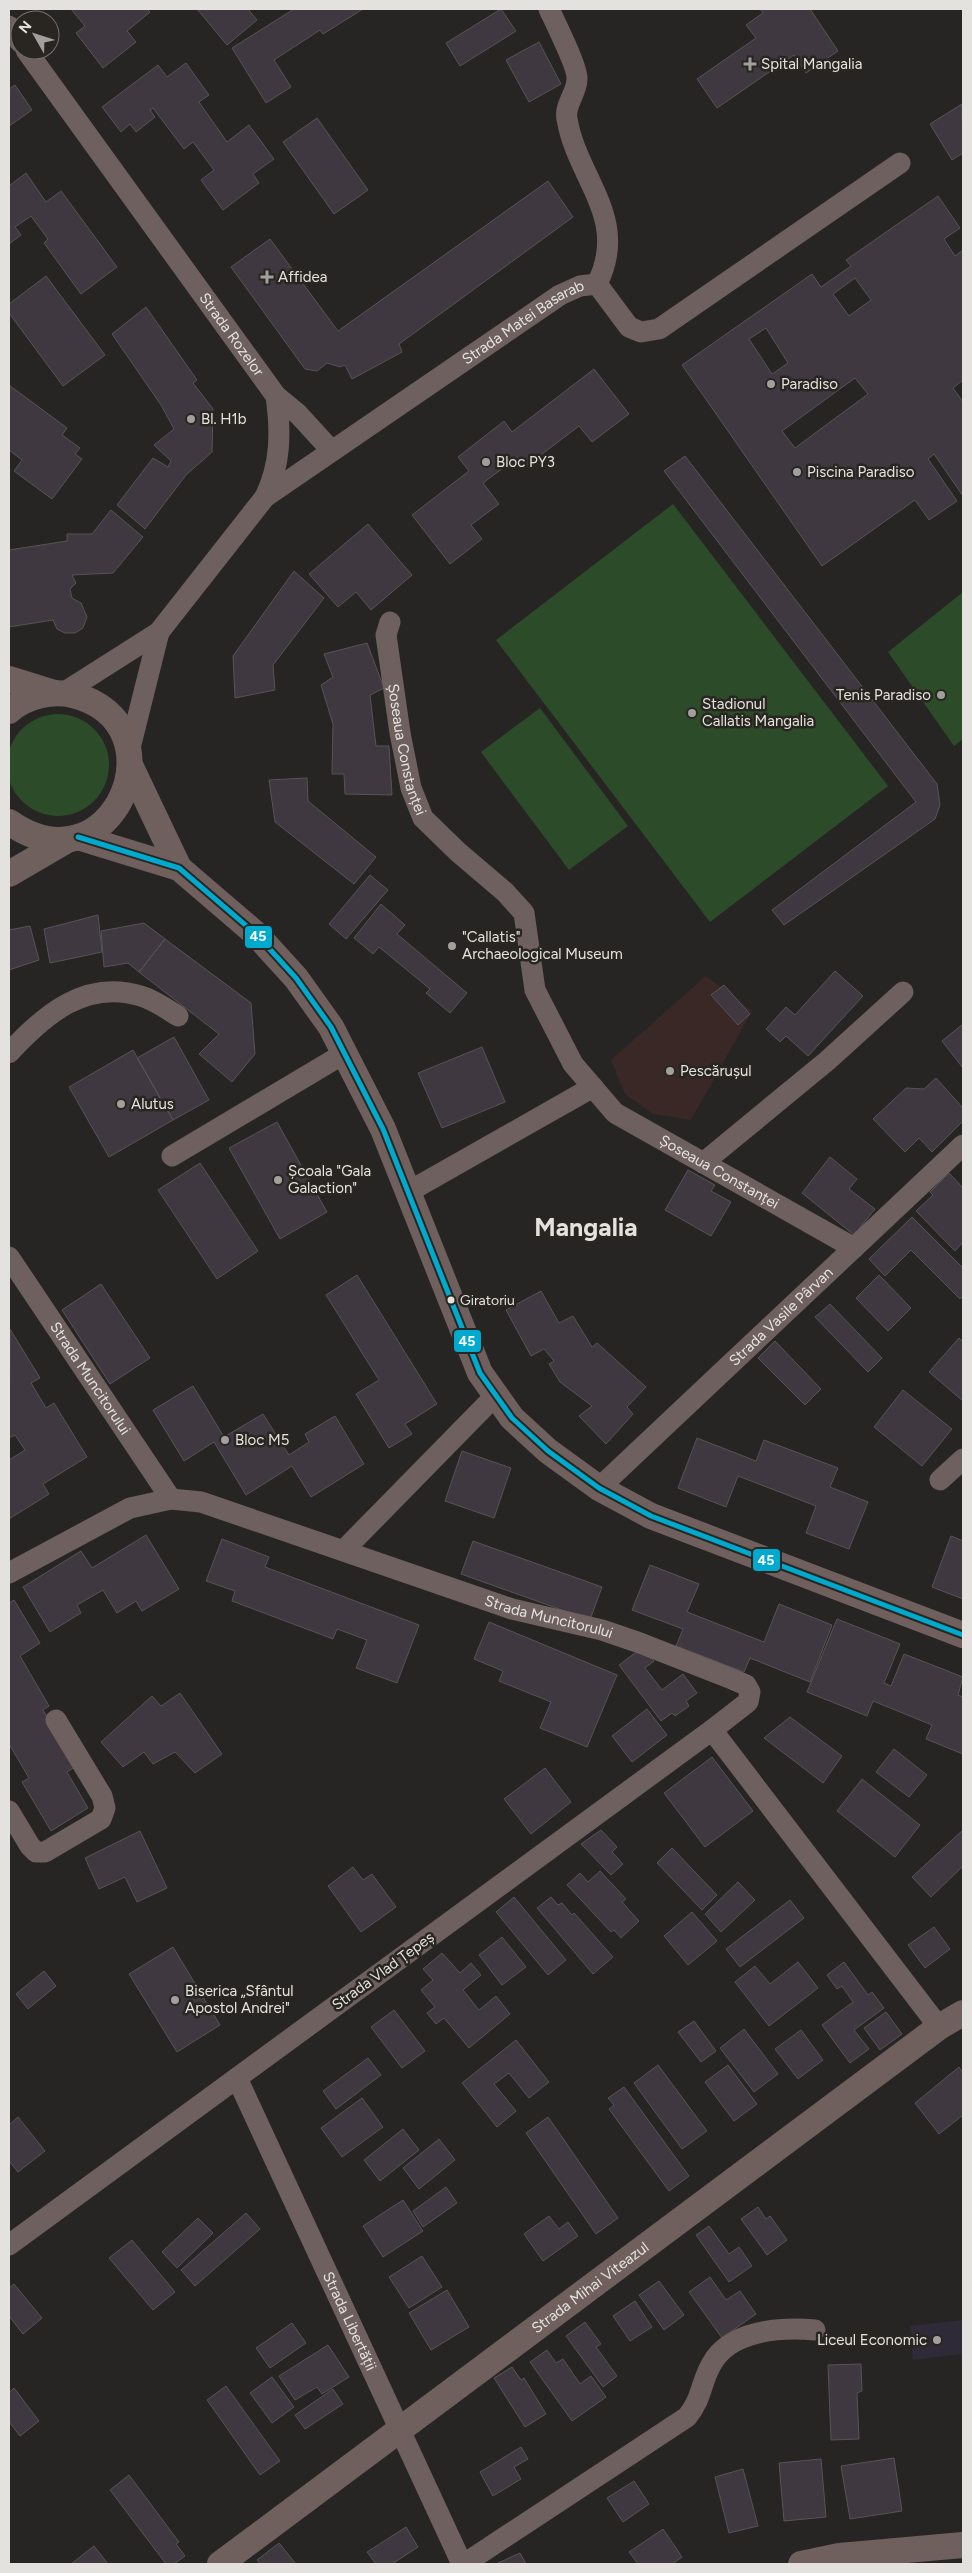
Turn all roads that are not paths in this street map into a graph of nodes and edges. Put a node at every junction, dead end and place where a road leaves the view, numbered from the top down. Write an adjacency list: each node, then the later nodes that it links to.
1 (549, 9): 4 (street)
2 (33, 60): 5 (street, Strada Rozelor)
3 (900, 163): 4 (street, Strada Matei Basarab)
4 (597, 284): 6 (street, Strada Matei Basarab)
5 (276, 396): 6 (street, Strada Rozelor); 7 (street)
6 (331, 450): 7 (street, Strada Matei Basarab)
7 (265, 497): 9 (street)
8 (390, 622): 22 (street, Șoseaua Constanței)
9 (159, 632): 11 (street); 13 (street)
10 (9, 679): 11 (main road)
11 (59, 693): 12 (main road); 13 (main road)
12 (9, 711)
13 (130, 759): 15 (main road); 16 (main road)
14 (9, 822): 15 (main road)
15 (73, 838): 16 (main road); 17 (main road)
16 (179, 868): 21 (main road)
17 (9, 874)
18 (903, 992): 25 (street)
19 (178, 1016): 20 (street)
20 (9, 1053)
21 (345, 1053): 24 (street); 26 (main road)
22 (592, 1087): 25 (street, Șoseaua Constanței); 26 (street)
23 (962, 1148): 27 (street, Strada Vasile Pârvan)
24 (172, 1156)
25 (703, 1163): 27 (street, Șoseaua Constanței)
26 (408, 1192): 29 (main road)
27 (854, 1248): 32 (street, Strada Vasile Pârvan)
28 (9, 1257): 33 (street, Strada Muncitorului)
29 (495, 1396): 32 (main road); 34 (street)
30 (963, 1459): 31 (street)
31 (940, 1480)
32 (599, 1488): 36 (main road)
33 (171, 1499): 34 (street, Strada Muncitorului); 35 (street, Strada Muncitorului)
34 (344, 1550): 37 (street, Strada Muncitorului)
35 (9, 1572)
36 (963, 1635)
37 (750, 1692): 39 (street, Strada Vlad Țepeș)
38 (56, 1720): 40 (street)
39 (712, 1730): 42 (street); 43 (street, Strada Vlad Țepeș)
40 (9, 1811)
41 (963, 2013): 42 (main road, Strada Mihai Viteazul)
42 (939, 2027): 46 (main road, Strada Mihai Viteazul)
43 (237, 2078): 44 (street, Strada Vlad Țepeș); 46 (street, Strada Libertății)
44 (9, 2245)
45 (815, 2330): 49 (street)
46 (400, 2428): 48 (main road, Strada Mihai Viteazul); 49 (street, Strada Libertății)
47 (963, 2545): 50 (main road)
48 (220, 2564)
49 (463, 2564)
50 (801, 2564)

